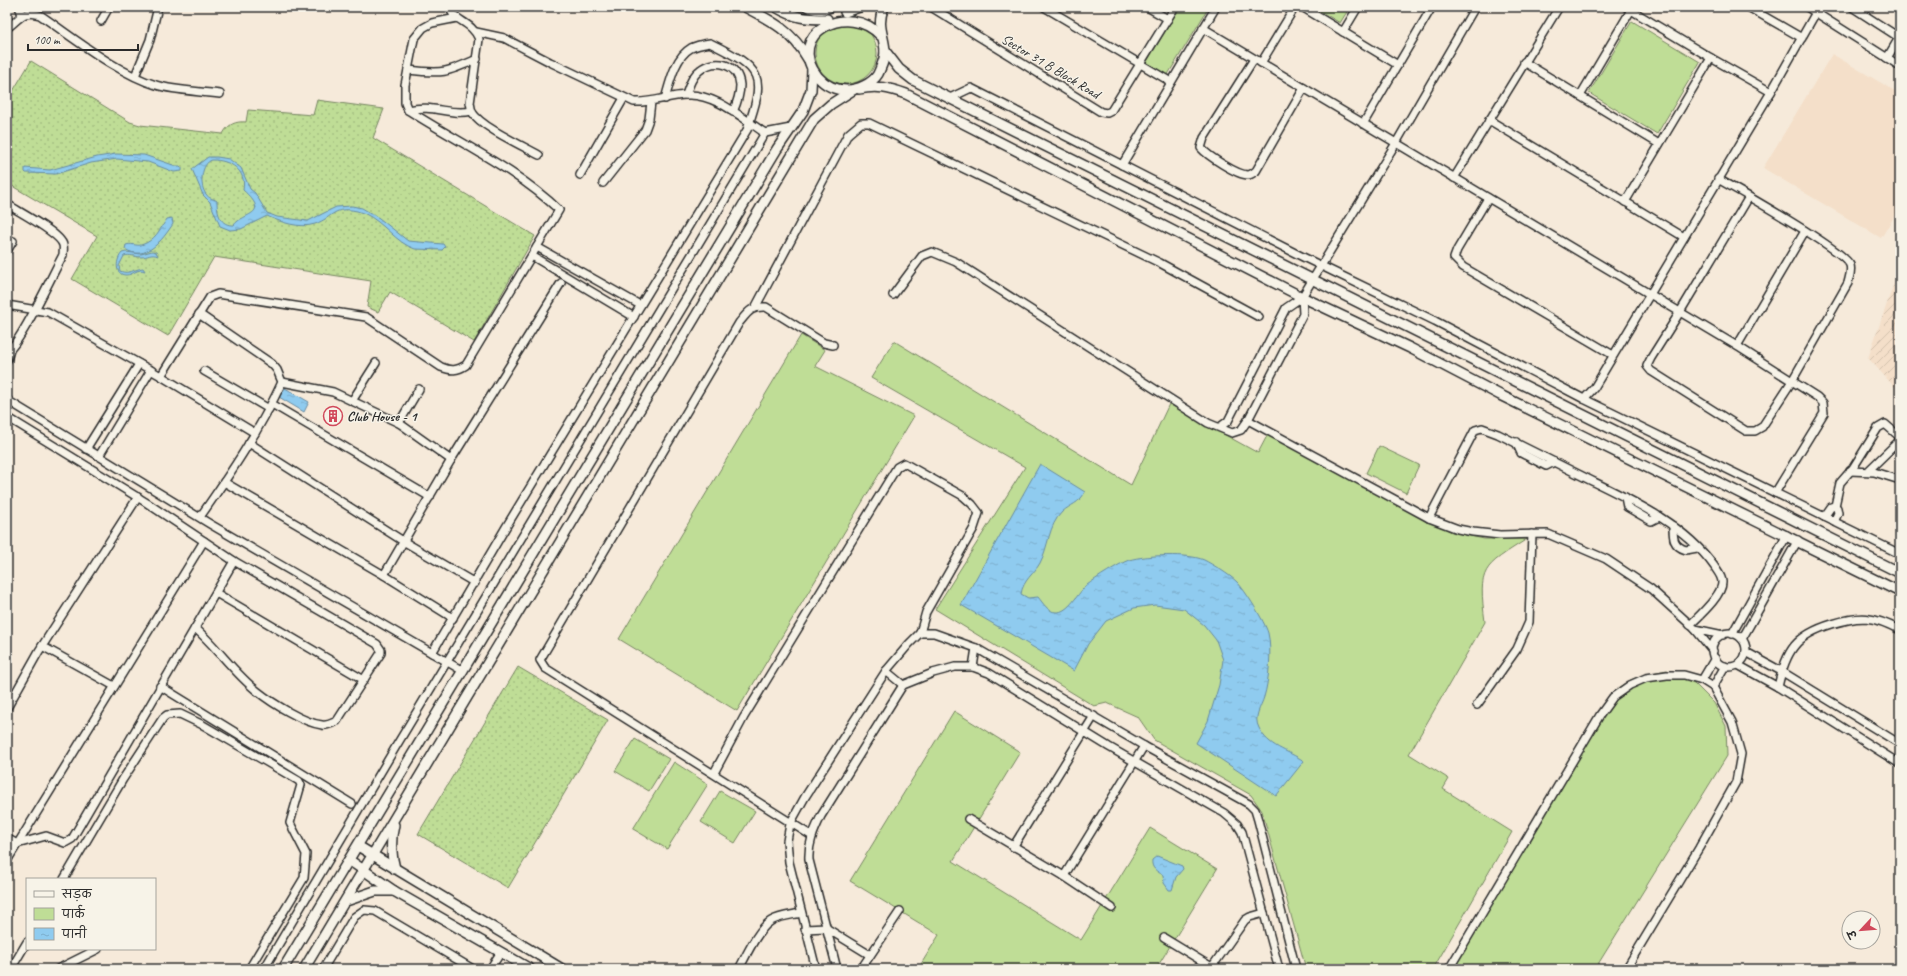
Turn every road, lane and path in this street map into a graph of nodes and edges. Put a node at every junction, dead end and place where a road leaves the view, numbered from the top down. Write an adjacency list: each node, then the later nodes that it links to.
1 (19, 7): 26 (street)
2 (109, 7): 30 (street)
3 (158, 7): 51 (street)
4 (450, 7): 28 (street)
5 (745, 7): 43 (street)
6 (776, 7): 27 (street)
7 (806, 7): 27 (street)
8 (859, 7): 27 (street)
9 (884, 7): 35 (street)
10 (931, 7): 46 (street, Sector 31 B Block Road)
11 (1044, 7): 46 (street)
12 (1148, 7): 29 (street)
13 (1175, 7): 29 (street, Sector 31 B Block Road)
14 (1216, 7): 32 (street)
15 (1296, 7): 45 (street)
16 (1302, 7): 34 (street)
17 (1358, 7): 34 (street)
18 (1432, 7): 47 (street)
19 (1475, 7): 71 (street)
20 (1559, 7): 44 (street)
21 (1748, 7): 36 (street)
22 (1807, 7): 25 (street)
23 (1852, 7): 37 (street)
24 (1628, 8): 40 (street); 58 (street)
25 (1818, 10): 36 (street); 41 (street)
26 (22, 14): 31 (street); 51 (street)
27 (832, 14): 35 (street); 43 (street)
28 (457, 18): 33 (street); 50 (street)
29 (1168, 19): 46 (street, Sector 31 B Block Road)
30 (101, 21)
31 (7, 28)
32 (1203, 28): 42 (street); 52 (street)
33 (476, 32): 39 (street); 59 (street)
34 (1343, 32): 47 (street)
35 (881, 36): 38 (street)
36 (1802, 38): 55 (street)
37 (1900, 38): 41 (street)
38 (885, 51): 54 (street); 61 (street)
39 (477, 58): 50 (street); 64 (street)
40 (1711, 58): 55 (street); 72 (street)
41 (1887, 58): 48 (street)
42 (1254, 59): 45 (street); 53 (street)
43 (809, 60): 49 (street)
44 (1524, 62): 58 (street); 66 (street)
45 (1261, 63): 53 (street)
46 (1140, 65): 52 (street)
47 (1398, 65): 68 (street)
48 (1900, 66)
49 (812, 69): 54 (street); 69 (street)
50 (408, 70): 63 (street)
51 (135, 76): 56 (street)
52 (1171, 82): 74 (street)
53 (1304, 88): 68 (street)
54 (856, 90): 94 (street); 198 (street)
55 (1771, 92): 77 (street)
56 (220, 94)
57 (686, 95): 60 (street); 65 (street); 65 (street)
58 (1580, 96): 72 (street)
59 (624, 98): 62 (street); 75 (street)
60 (665, 98): 62 (street); 67 (street)
61 (950, 98): 74 (street); 90 (street)
62 (651, 102): 78 (street)
63 (408, 110): 64 (street); 86 (street)
64 (472, 111): 73 (street)
65 (733, 112): 67 (street)
66 (1489, 120): 76 (street); 81 (street)
67 (749, 123): 70 (street); 96 (street)
68 (1363, 124): 71 (street)
69 (791, 128): 70 (street); 178 (street)
70 (766, 133): 174 (street)
71 (1396, 143): 76 (street); 89 (street)
72 (1659, 144): 81 (street)
73 (539, 155)
74 (1122, 165): 89 (street)
75 (580, 175)
76 (1454, 178): 80 (street)
77 (1718, 179): 79 (street); 84 (street)
78 (603, 183)
79 (1749, 197): 83 (street); 99 (street)
80 (1488, 198): 92 (street); 106 (street)
81 (1625, 202): 84 (street)
82 (7, 204): 98 (street)
83 (1805, 231): 104 (street); 113 (street)
84 (1684, 237): 92 (street)
85 (13, 241): 87 (street)
86 (537, 247): 88 (street); 96 (street)
87 (7, 251)
88 (532, 256): 100 (street); 101 (street)
89 (1321, 266): 90 (street); 119 (street)
90 (1313, 279): 94 (street); 153 (street)
91 (561, 283): 131 (street)
92 (1650, 294): 99 (street); 106 (street)
93 (893, 295): 125 (street)
94 (1302, 297): 123 (street); 125 (street); 146 (street)
95 (7, 305): 98 (street)
96 (640, 305): 101 (street)
97 (756, 306): 102 (street); 103 (street); 196 (street)
98 (34, 310): 105 (street); 109 (street)
99 (1680, 312): 104 (street); 113 (street)
100 (199, 314): 112 (street); 114 (street)
101 (634, 316): 156 (street)
102 (1259, 317)
103 (833, 345)
104 (1737, 346): 113 (street)
105 (9, 351): 107 (street)
106 (1613, 355): 119 (street)
107 (7, 360)
108 (376, 363): 118 (street)
109 (139, 364): 110 (street); 116 (street)
110 (150, 370): 112 (street); 120 (street)
111 (204, 371): 121 (street)
112 (161, 376): 126 (street)
113 (1792, 381): 136 (street)
114 (282, 382): 118 (street); 121 (street)
115 (419, 389): 124 (street)
116 (119, 396): 120 (street); 129 (street)
117 (7, 400): 129 (street)
118 (352, 401): 124 (street)
119 (1587, 401): 136 (street)
120 (130, 403): 130 (street)
121 (270, 406): 126 (street); 138 (street)
122 (7, 417): 137 (street)
123 (1248, 420): 125 (street); 142 (street)
124 (399, 423): 131 (street)
125 (1220, 427)
126 (255, 433): 128 (street)
127 (1900, 438): 132 (street); 133 (street)
128 (249, 443): 135 (street); 149 (street)
129 (86, 448): 130 (street)
130 (99, 456): 140 (street)
131 (451, 460): 138 (street)
132 (1868, 471): 133 (street); 134 (street)
133 (1850, 472): 139 (street)
134 (1900, 480)
135 (224, 482): 140 (street); 154 (street)
136 (1775, 493): 141 (street)
137 (138, 497): 148 (street); 168 (street)
138 (430, 497): 149 (street)
139 (1835, 506): 141 (street); 143 (street)
140 (200, 517): 172 (street)
141 (1824, 517): 143 (street)
142 (1429, 518): 144 (street); 145 (street)
143 (1834, 522): 151 (street)
144 (1673, 526): 150 (street); 150 (street)
145 (1532, 534): 161 (street); 188 (street)
146 (1787, 535): 147 (street); 155 (street)
147 (1798, 540): 157 (street); 158 (street)
148 (204, 541): 152 (street); 184 (street)
149 (403, 541): 154 (street); 156 (street)
150 (1697, 548): 161 (street)
151 (1900, 554)
152 (234, 561): 159 (street); 181 (street)
153 (1900, 573)
154 (384, 575): 160 (street)
155 (1762, 580): 157 (street); 165 (street)
156 (475, 582): 160 (street)
157 (1772, 586): 167 (street)
158 (1900, 592)
159 (216, 593): 162 (street); 181 (street)
160 (453, 618): 172 (street)
161 (1692, 627): 166 (street); 170 (street)
162 (195, 628): 181 (street); 185 (street)
163 (1900, 630): 180 (street)
164 (920, 633): 169 (street); 179 (street); 196 (street)
165 (1732, 634): 166 (street); 167 (street)
166 (1723, 635): 170 (street)
167 (1742, 639): 171 (street)
168 (42, 646): 184 (street); 189 (street)
169 (976, 648): 176 (street); 190 (street)
170 (1713, 651): 173 (street)
171 (1746, 652): 175 (street); 180 (street)
172 (432, 653): 174 (street)
173 (1715, 658): 177 (street); 182 (street)
174 (447, 662): 178 (street); 230 (street)
175 (1738, 664): 177 (street); 187 (street)
176 (973, 666): 183 (street); 191 (street)
177 (1725, 666): 186 (street)
178 (463, 671): 204 (street)
179 (886, 671): 183 (street); 200 (street)
180 (1781, 671): 187 (street); 192 (street)
181 (364, 680)
182 (1702, 680): 186 (street); 244 (street)
183 (903, 685): 201 (street)
184 (114, 686): 203 (street)
185 (160, 686): 197 (street); 203 (street)
186 (1713, 687): 245 (street)
187 (1778, 687): 195 (street)
188 (1478, 705)
189 (7, 708)
190 (1094, 716): 191 (street); 193 (street)
191 (1085, 732): 194 (street); 205 (street)
192 (1900, 744)
193 (1144, 746): 194 (street); 243 (street)
194 (1135, 762): 211 (street); 217 (street)
195 (1900, 764)
196 (714, 773): 200 (street)
197 (352, 804)
198 (396, 816): 206 (street); 210 (street)
199 (968, 819): 205 (street)
200 (790, 824): 201 (street); 218 (street)
201 (812, 836): 219 (street)
202 (7, 838): 203 (street)
203 (17, 844): 208 (street)
204 (358, 846): 206 (street); 207 (street)
205 (1013, 847): 211 (street)
206 (373, 855): 209 (street); 210 (street)
207 (349, 860): 209 (street); 231 (street)
208 (7, 861)
209 (364, 869): 213 (street); 214 (street)
210 (395, 869): 237 (street)
211 (1064, 876): 215 (street)
212 (65, 878): 229 (street)
213 (394, 891): 214 (street); 224 (street)
214 (346, 901): 232 (street)
215 (1112, 908)
216 (900, 911): 225 (street)
217 (1264, 912): 226 (street); 242 (street)
218 (801, 913): 220 (street); 238 (street)
219 (826, 928): 220 (street); 225 (street); 240 (street)
220 (805, 929): 239 (street)
221 (1164, 938): 226 (street)
222 (26, 944): 227 (street)
223 (96, 950): 228 (street)
224 (501, 952): 235 (street); 236 (street)
225 (870, 954): 241 (street)
226 (1214, 968)
227 (11, 969)
228 (58, 969)
229 (249, 969)
230 (264, 969)
231 (283, 969)
232 (304, 969)
233 (323, 969): 234 (street)
234 (473, 969)
235 (490, 969)
236 (530, 969)
237 (562, 969)
238 (739, 969)
239 (816, 969)
240 (837, 969)
241 (861, 969)
242 (1279, 969)
243 (1296, 969)
244 (1449, 969)
245 (1626, 969)

